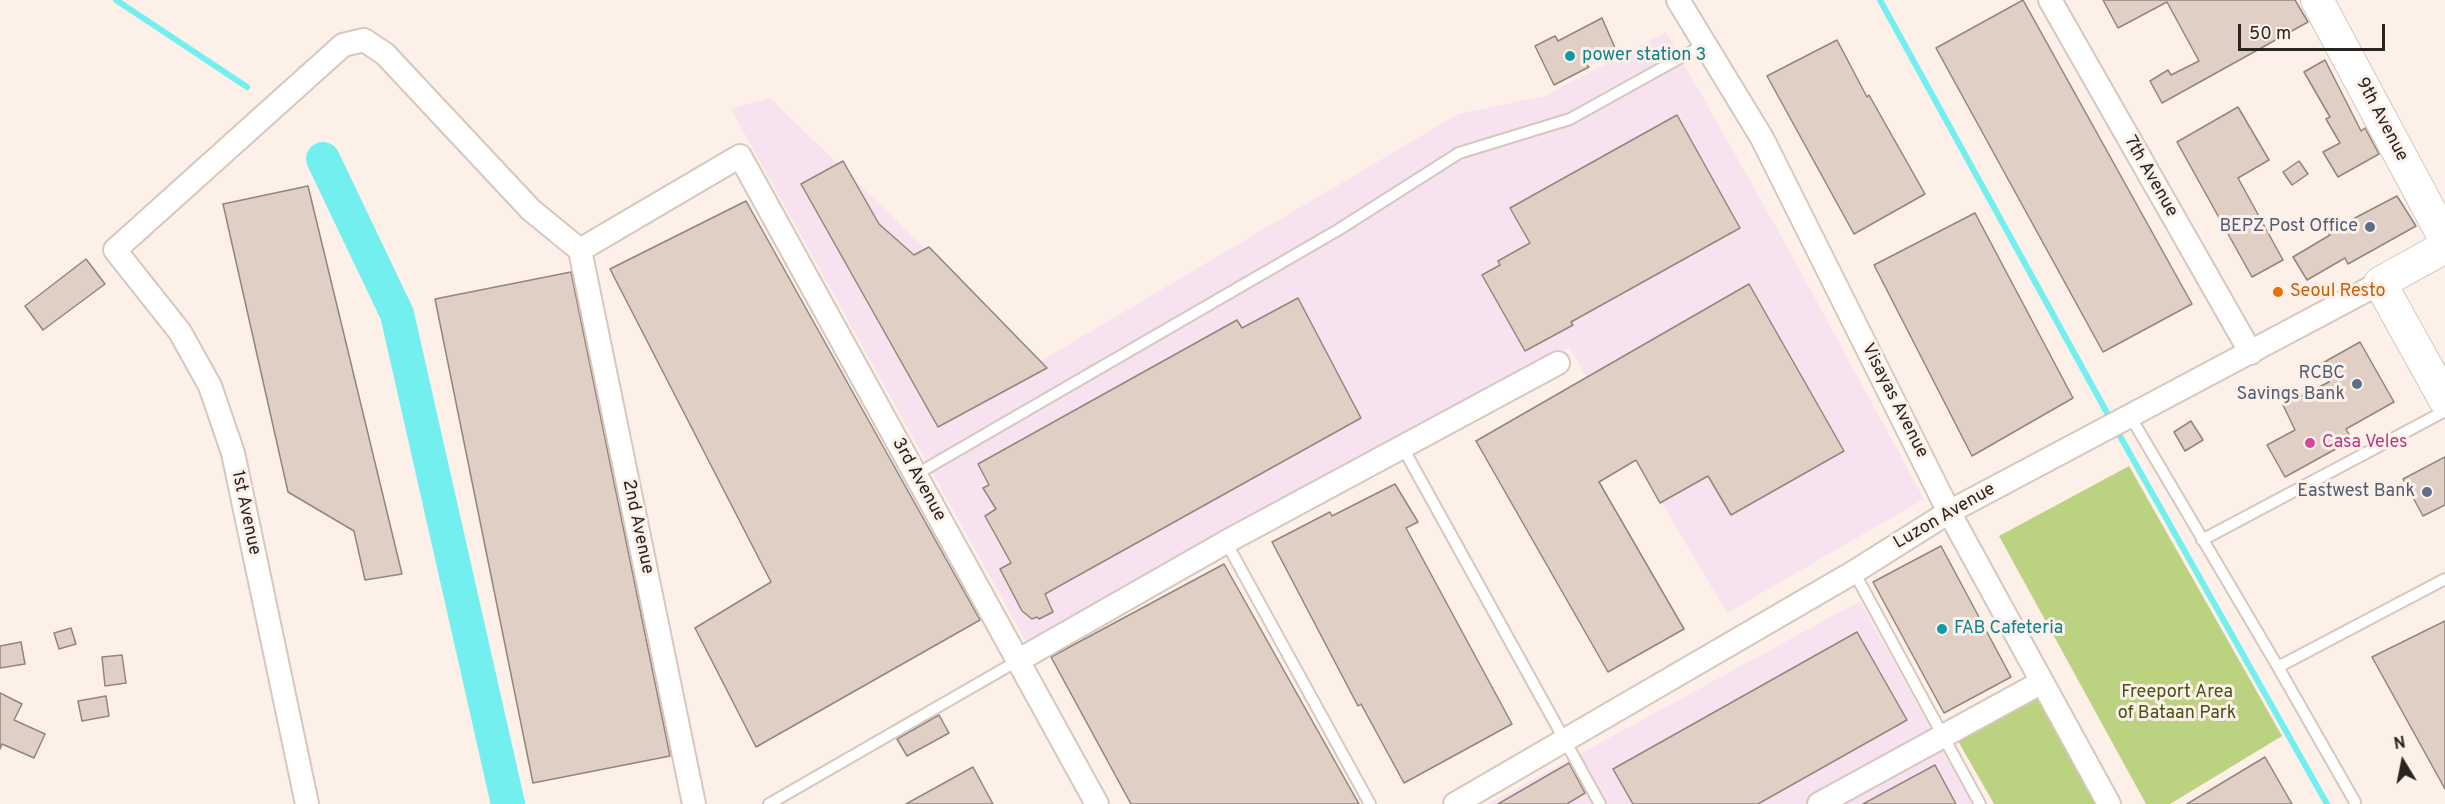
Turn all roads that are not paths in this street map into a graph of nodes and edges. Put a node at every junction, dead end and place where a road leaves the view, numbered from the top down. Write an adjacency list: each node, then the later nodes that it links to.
1 (1678, 0): 4 (street, Visayas Avenue)
2 (2050, 0): 9 (street, 7th Avenue)
3 (2317, 0): 5 (street, 9th Avenue)
4 (1705, 44): 15 (lane); 16 (street, Visayas Avenue)
5 (2445, 239)
6 (2445, 247): 8 (street, Luzon Avenue)
7 (580, 250): 15 (street, 3rd Avenue); 28 (street, 1st Avenue); 29 (street, 2nd Avenue)
8 (2380, 283): 9 (street, Luzon Avenue); 11 (street)
9 (2252, 353): 13 (street, Luzon Avenue)
10 (1558, 363): 14 (street)
11 (2445, 400)
12 (2445, 411): 17 (lane)
13 (2125, 418): 16 (street, Luzon Avenue); 17 (lane)
14 (1403, 448): 18 (street); 25 (lane)
15 (915, 475): 21 (street, 3rd Avenue)
16 (1949, 512): 19 (street, Luzon Avenue); 23 (street, Visayas Avenue)
17 (2202, 540): 22 (lane)
18 (1226, 542): 21 (street); 32 (lane)
19 (1854, 572): 24 (lane); 25 (street, Luzon Avenue)
20 (2445, 579): 22 (lane)
21 (1018, 660): 30 (lane); 31 (street, 3rd Avenue)
22 (2278, 667): 27 (lane)
23 (2042, 682): 24 (street); 36 (street, Visayas Avenue)
24 (1942, 736): 34 (street); 35 (lane)
25 (1567, 741): 26 (street, Luzon Avenue); 33 (lane)
26 (1468, 801)
27 (2355, 802)
28 (307, 804)
29 (694, 804)
30 (769, 804)
31 (1097, 804)
32 (1370, 804)
33 (1600, 804)
34 (1820, 804)
35 (1980, 804)
36 (2109, 804)

